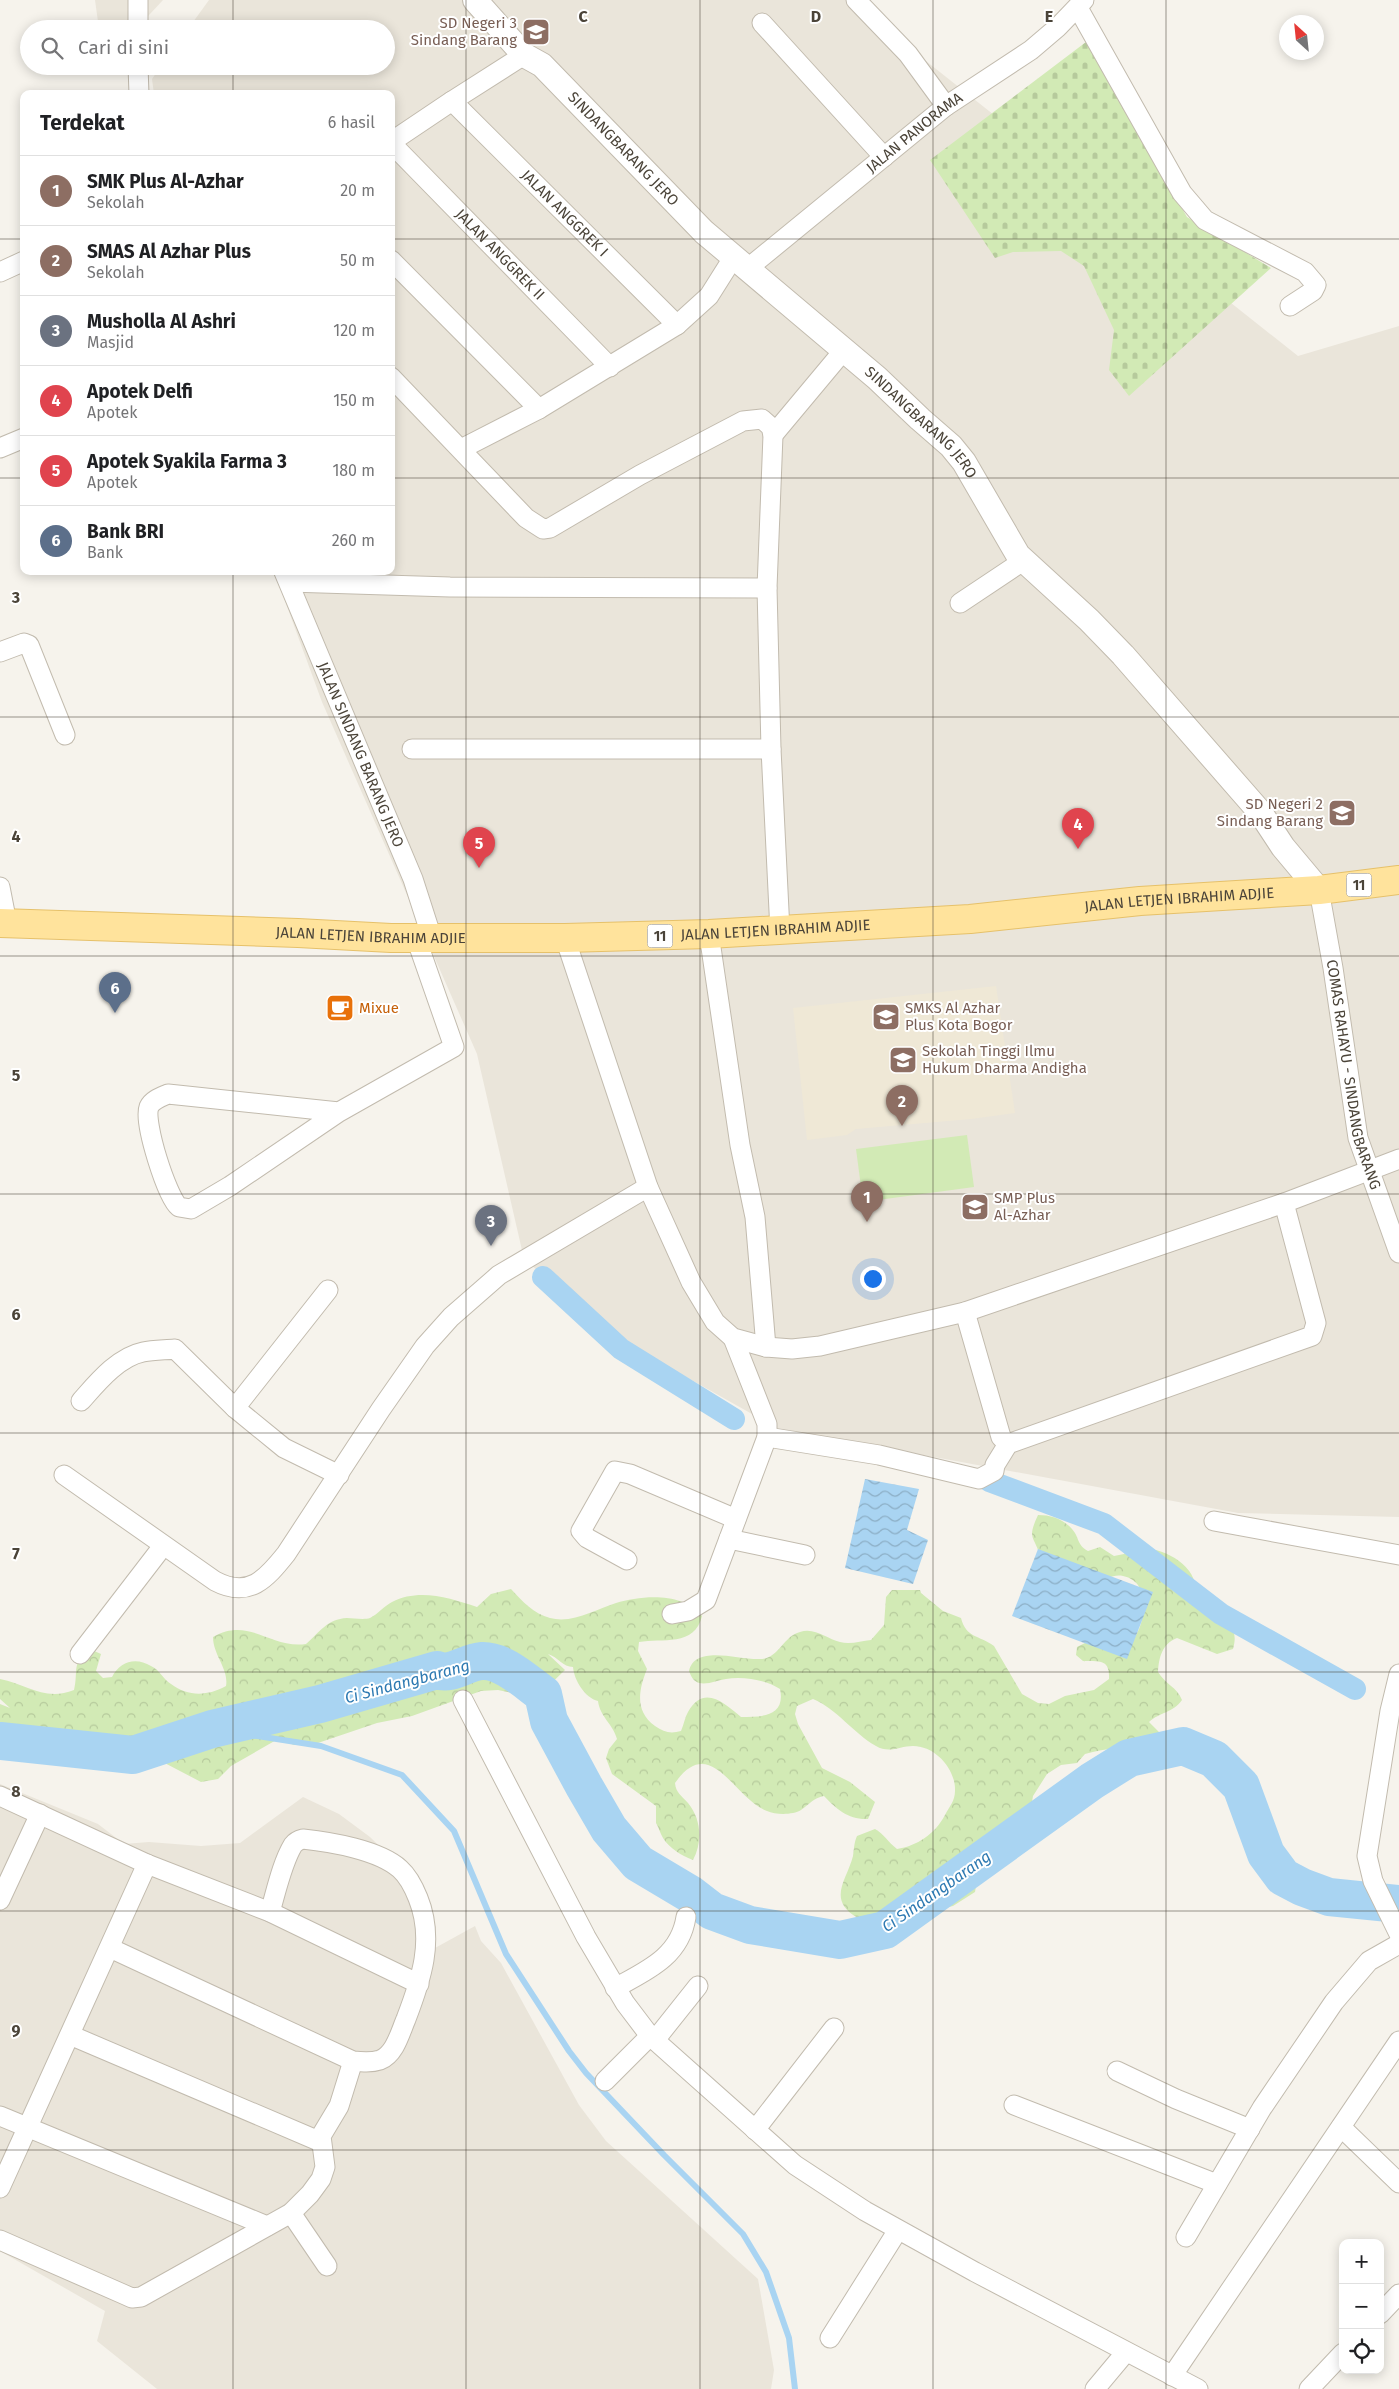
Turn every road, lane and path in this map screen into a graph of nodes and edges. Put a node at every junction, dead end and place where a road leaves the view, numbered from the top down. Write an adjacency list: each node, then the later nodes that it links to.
1 (138, 0): 5 (street)
2 (474, 0): 7 (street, SINDANGBARANG JERO)
3 (856, 0): 11 (street)
4 (1081, 4): 11 (street, JALAN PANORAMA); 19 (street)
5 (138, 20)
6 (762, 23): 14 (street)
7 (524, 55): 10 (street); 16 (street, SINDANGBARANG JERO)
8 (138, 75): 9 (street)
9 (139, 90)
10 (452, 101): 12 (street); 20 (street, JALAN ANGGREK I)
11 (946, 106): 14 (street, JALAN PANORAMA)
12 (395, 140)
13 (395, 147): 22 (street, JALAN ANGGREK II)
14 (884, 157): 16 (street, JALAN PANORAMA)
15 (20, 263): 18 (street)
16 (740, 263): 20 (street, JALAN PANORAMA); 21 (street, SINDANGBARANG JERO)
17 (395, 264): 24 (street)
18 (0, 272)
19 (1290, 306)
20 (677, 325): 22 (street, JALAN PANORAMA)
21 (844, 350): 25 (street); 29 (street, SINDANGBARANG JERO)
22 (610, 367): 24 (street, JALAN PANORAMA)
23 (395, 382): 28 (street)
24 (539, 409): 28 (street, JALAN PANORAMA)
25 (773, 435): 28 (street); 31 (street)
26 (20, 440): 27 (street)
27 (0, 448)
28 (461, 449)
29 (1023, 561): 32 (street); 39 (street, SINDANGBARANG JERO)
30 (286, 577): 31 (street); 43 (street, JALAN SINDANG BARANG JERO)
31 (767, 588): 36 (street)
32 (960, 603)
33 (0, 652): 34 (street)
34 (66, 735)
35 (412, 749): 36 (street)
36 (771, 749): 41 (street)
37 (1399, 880): 39 (main road, JALAN LETJEN IBRAHIM ADJIE / 11)
38 (0, 887): 40 (street)
39 (1319, 890): 41 (main road, JALAN LETJEN IBRAHIM ADJIE / 11); 47 (street, COMAS RAHAYU - SINDANGBARANG)
40 (4, 923): 43 (main road, JALAN LETJEN IBRAHIM ADJIE / 11)
41 (780, 930): 42 (main road, JALAN LETJEN IBRAHIM ADJIE / 11)
42 (709, 934): 44 (main road, JALAN LETJEN IBRAHIM ADJIE / 11); 54 (street)
43 (424, 938): 44 (main road, JALAN LETJEN IBRAHIM ADJIE / 11); 45 (street, JALAN SINDANG BARANG JERO)
44 (565, 938): 48 (street)
45 (339, 1112): 45 (street)
46 (1399, 1159): 47 (street)
47 (1369, 1170): 49 (street); 50 (street, COMAS RAHAYU - SINDANGBARANG)
48 (648, 1187): 53 (street); 60 (street)
49 (1284, 1203): 52 (street); 58 (street)
50 (1399, 1253)
51 (328, 1290): 56 (street)
52 (965, 1312): 54 (street); 58 (street)
53 (733, 1338): 54 (street); 57 (street)
54 (766, 1347)
55 (81, 1401): 56 (street)
56 (235, 1408): 60 (street)
57 (767, 1437): 58 (street); 61 (street)
58 (1008, 1444)
59 (64, 1475): 64 (street)
60 (339, 1475): 64 (street)
61 (736, 1519): 63 (street); 67 (street)
62 (1214, 1522): 66 (street)
63 (729, 1539): 65 (street); 68 (street)
64 (163, 1546): 69 (street)
65 (805, 1555)
66 (1399, 1555)
67 (627, 1560)
68 (672, 1614)
69 (80, 1654)
70 (1399, 1674): 78 (street)
71 (463, 1700): 82 (street)
72 (0, 1796): 73 (street)
73 (40, 1814): 74 (street); 75 (street)
74 (147, 1864): 76 (street); 79 (street)
75 (0, 1900)
76 (270, 1912): 80 (street); 80 (street)
77 (686, 1917): 82 (street)
78 (1398, 1935): 94 (street)
79 (110, 1948): 84 (street); 87 (street)
80 (419, 1984): 87 (street)
81 (698, 1986): 85 (street)
82 (615, 1988): 85 (street)
83 (834, 2028): 95 (street)
84 (70, 2035): 93 (street); 96 (street)
85 (652, 2038): 89 (street); 95 (street)
86 (1399, 2041): 92 (street)
87 (353, 2061): 96 (street)
88 (1117, 2071): 94 (street)
89 (605, 2081)
90 (1014, 2105): 98 (street)
91 (0, 2116): 93 (street)
92 (1341, 2127): 97 (street); 111 (street)
93 (28, 2128): 99 (street); 101 (street)
94 (1250, 2129): 98 (street)
95 (755, 2130): 102 (street)
96 (321, 2142): 100 (street)
97 (1399, 2183)
98 (1217, 2184): 103 (street)
99 (0, 2188)
100 (291, 2213): 101 (street); 105 (street)
101 (267, 2226): 104 (street)
102 (898, 2230): 108 (street); 109 (street)
103 (1186, 2237)
104 (0, 2240)
105 (327, 2266)
106 (1399, 2294): 107 (street)
107 (1384, 2310)
108 (830, 2338)
109 (1126, 2352): 111 (street); 112 (street)
110 (1339, 2357): 114 (street)
111 (1172, 2376): 113 (street)
112 (1095, 2389)
113 (1198, 2389)
114 (1309, 2389)

